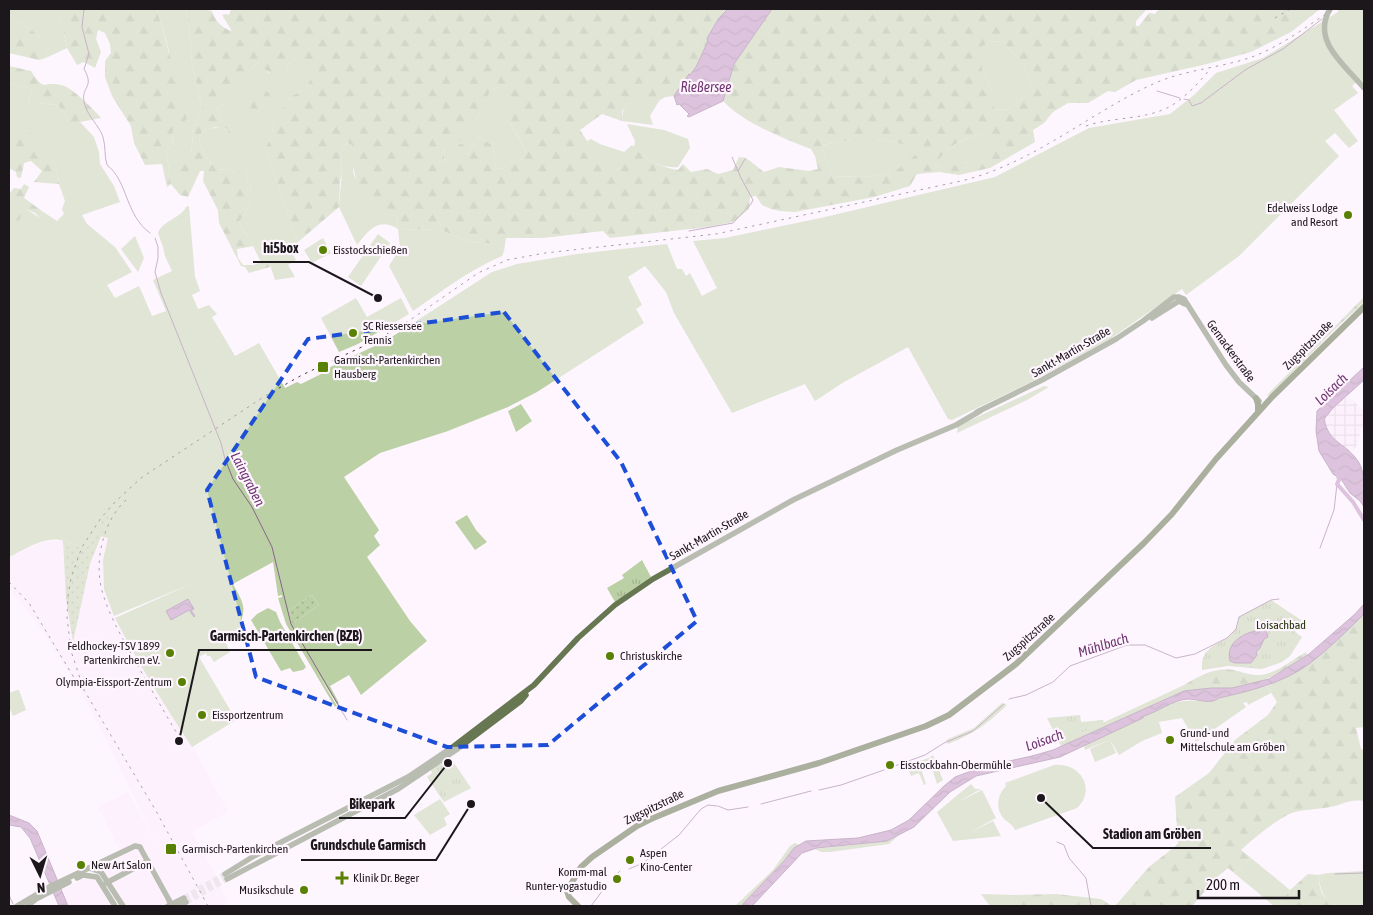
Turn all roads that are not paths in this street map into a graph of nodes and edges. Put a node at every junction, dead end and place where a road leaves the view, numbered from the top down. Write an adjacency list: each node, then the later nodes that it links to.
1 (1330, 9): 2 (main road)
2 (1364, 88)
3 (1186, 305): 5 (main road, Gernackerstraße); 11 (main road, Sankt-Martin-Straße)
4 (1364, 307): 6 (main road, Zugspitzstraße)
5 (1256, 398): 6 (main road, Gernackerstraße); 7 (main road)
6 (1264, 406): 7 (main road, Zugspitzstraße)
7 (1258, 412): 21 (main road, Zugspitzstraße)
8 (148, 861): 9 (main road); 12 (main road); 15 (main road)
9 (97, 867): 10 (main road); 12 (main road); 13 (main road)
10 (95, 876): 12 (main road); 13 (main road)
11 (226, 876)
12 (106, 883): 18 (main road); 19 (main road)
13 (60, 884): 14 (main road)
14 (50, 889): 16 (main road); 17 (main road)
15 (170, 904): 20 (main road)
16 (17, 906)
17 (27, 906)
18 (115, 906)
19 (123, 906)
20 (179, 906)
21 (578, 906)

